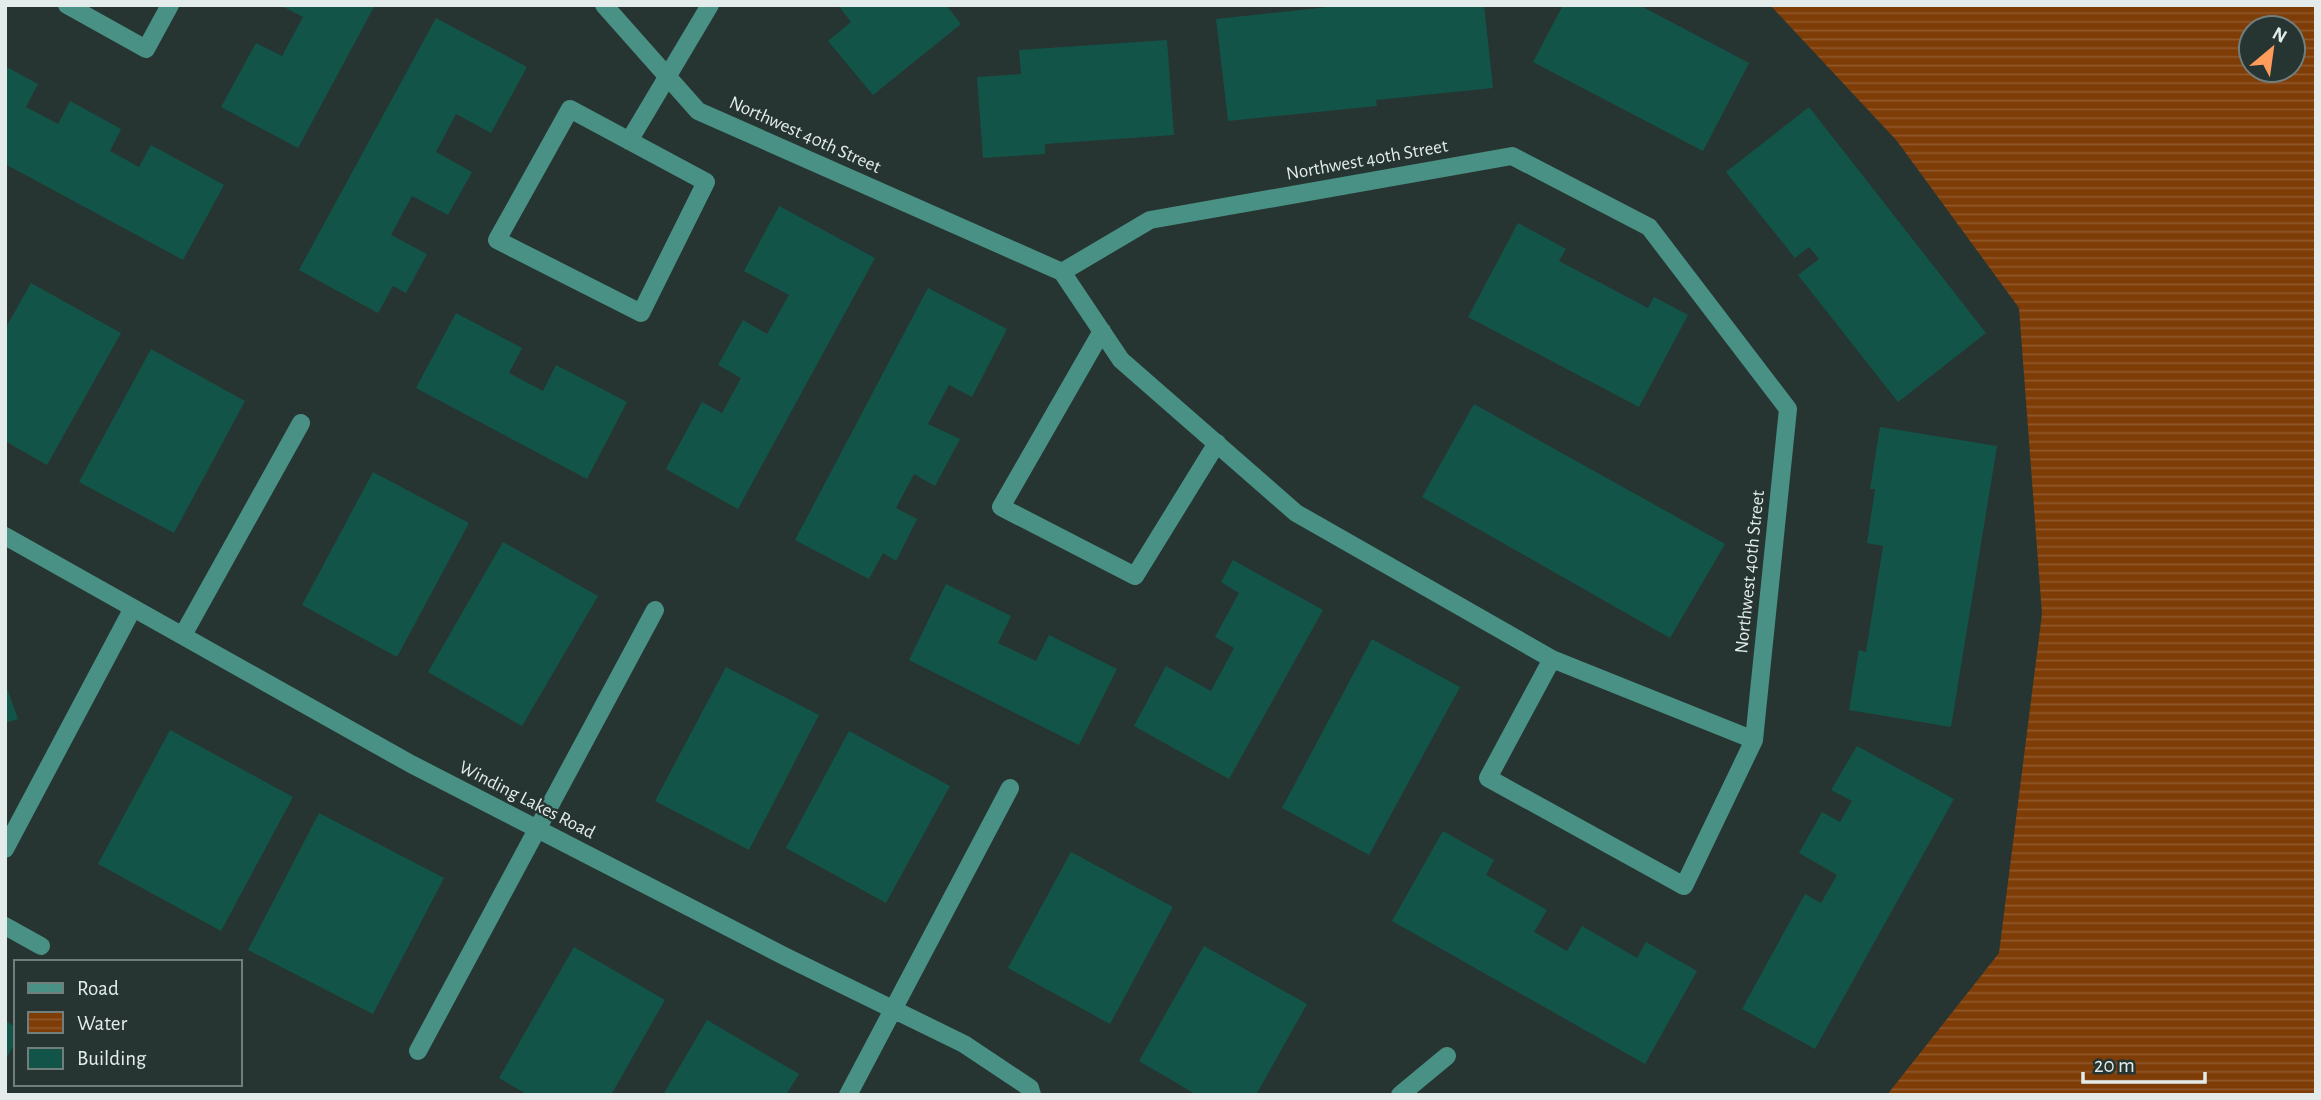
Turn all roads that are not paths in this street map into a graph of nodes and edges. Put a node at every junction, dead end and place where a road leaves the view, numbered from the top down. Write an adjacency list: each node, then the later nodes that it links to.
1 (67, 5): 2 (street)
2 (170, 5)
3 (604, 5): 5 (street, Northwest 40th Street)
4 (710, 5): 5 (street)
5 (668, 77): 6 (street); 7 (street, Northwest 40th Street)
6 (629, 141): 6 (street)
7 (1062, 272): 8 (street); 16 (street, Northwest 40th Street)
8 (1102, 331): 10 (street); 10 (street)
9 (301, 423): 14 (street)
10 (1217, 443): 15 (street)
11 (5, 536): 12 (street, Winding Lakes Road)
12 (133, 608): 14 (street, Winding Lakes Road); 19 (street)
13 (655, 610): 18 (street)
14 (183, 635): 18 (street, Winding Lakes Road)
15 (1552, 659): 16 (street); 16 (street, Northwest 40th Street)
16 (1754, 740)
17 (1010, 788): 22 (street)
18 (538, 830): 22 (street, Winding Lakes Road); 23 (street)
19 (5, 849)
20 (5, 926): 21 (street)
21 (41, 946)
22 (893, 1010): 25 (street, Winding Lakes Road); 26 (street)
23 (418, 1051)
24 (1447, 1056): 27 (street)
25 (1035, 1093)
26 (848, 1095)
27 (1400, 1095)

